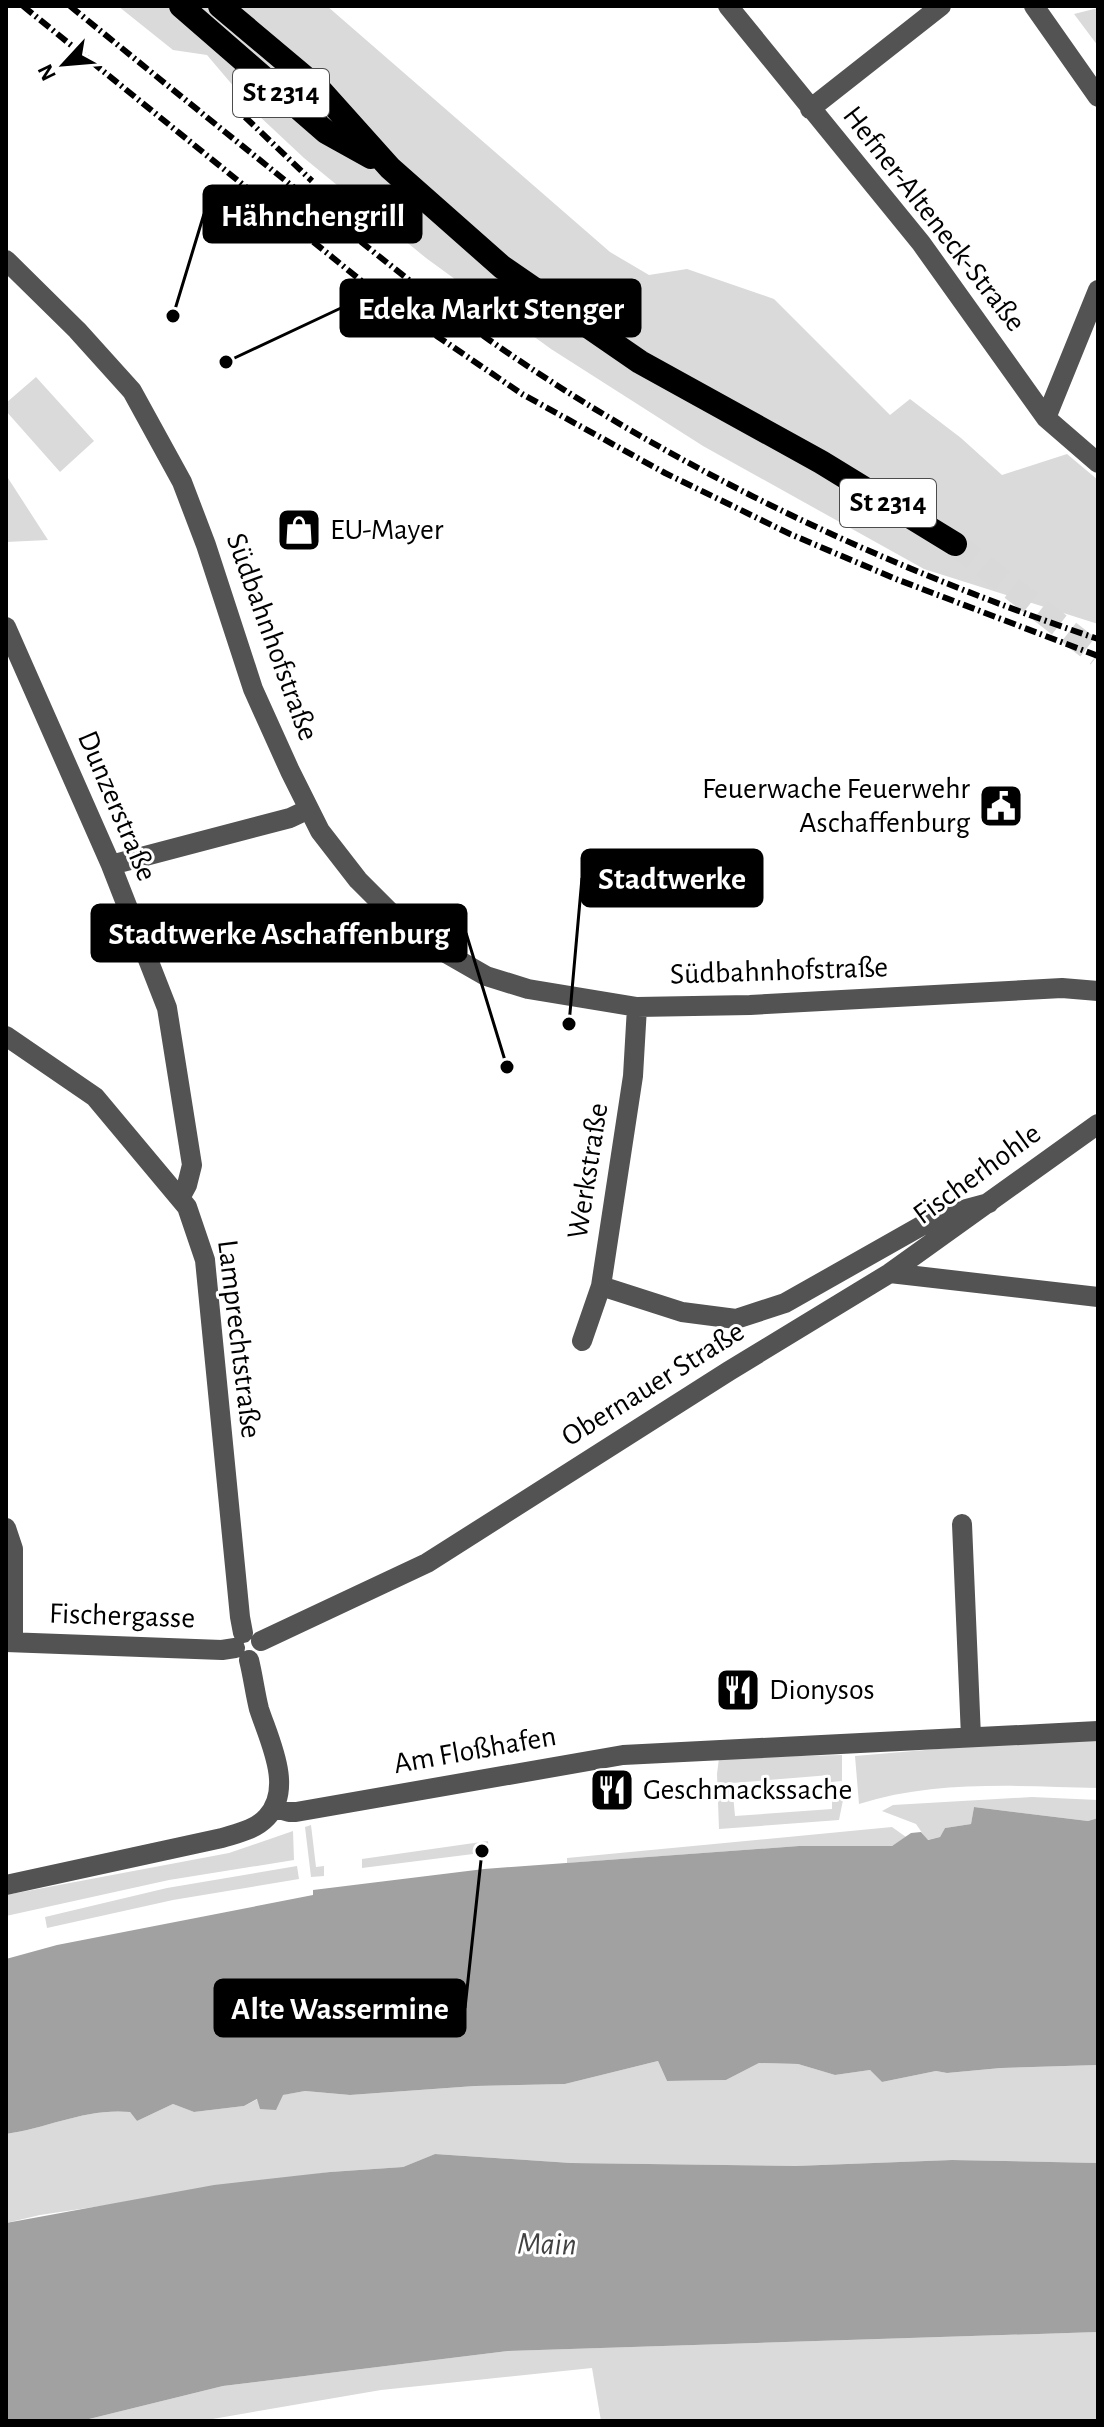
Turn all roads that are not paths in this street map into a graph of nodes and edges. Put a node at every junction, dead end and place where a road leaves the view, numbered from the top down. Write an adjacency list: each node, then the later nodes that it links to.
1 (181, 6): 8 (highway, St 2314)
2 (220, 6): 8 (highway, St 2314)
3 (728, 6): 7 (street, Hefner-Alteneck-Straße)
4 (941, 6): 7 (street)
5 (1037, 7): 6 (street)
6 (1098, 97)
7 (810, 109): 11 (street, Hefner-Alteneck-Straße)
8 (390, 168): 13 (highway, St 2314)
9 (6, 260): 15 (street, Südbahnhofstraße)
10 (1098, 290): 11 (street)
11 (1046, 418): 12 (street, Hefner-Alteneck-Straße)
12 (1098, 463)
13 (955, 544)
14 (6, 627): 16 (street, Dunzerstraße)
15 (309, 809): 16 (street); 18 (street, Südbahnhofstraße)
16 (111, 865): 21 (street, Dunzerstraße)
17 (1098, 991): 18 (street, Südbahnhofstraße)
18 (637, 1007): 24 (street, Werkstraße)
19 (6, 1036): 21 (street, Lamprechtstraße)
20 (1098, 1124): 22 (street, Fischerhohle)
21 (180, 1198): 30 (street, Lamprechtstraße)
22 (989, 1203): 23 (street, Fischerhohle); 24 (street, Obernauer Straße)
23 (890, 1273): 25 (street); 30 (street, Obernauer Straße)
24 (601, 1286): 26 (street, Werkstraße)
25 (1098, 1297)
26 (582, 1341)
27 (962, 1524): 32 (street)
28 (6, 1528): 29 (street)
29 (10, 1642): 30 (street, Fischergasse)
30 (247, 1646): 33 (street, Lamprechtstraße)
31 (1098, 1731): 32 (street, Am Floßhafen)
32 (971, 1737): 33 (street, Am Floßhafen)
33 (275, 1808): 34 (street)
34 (6, 1885)

